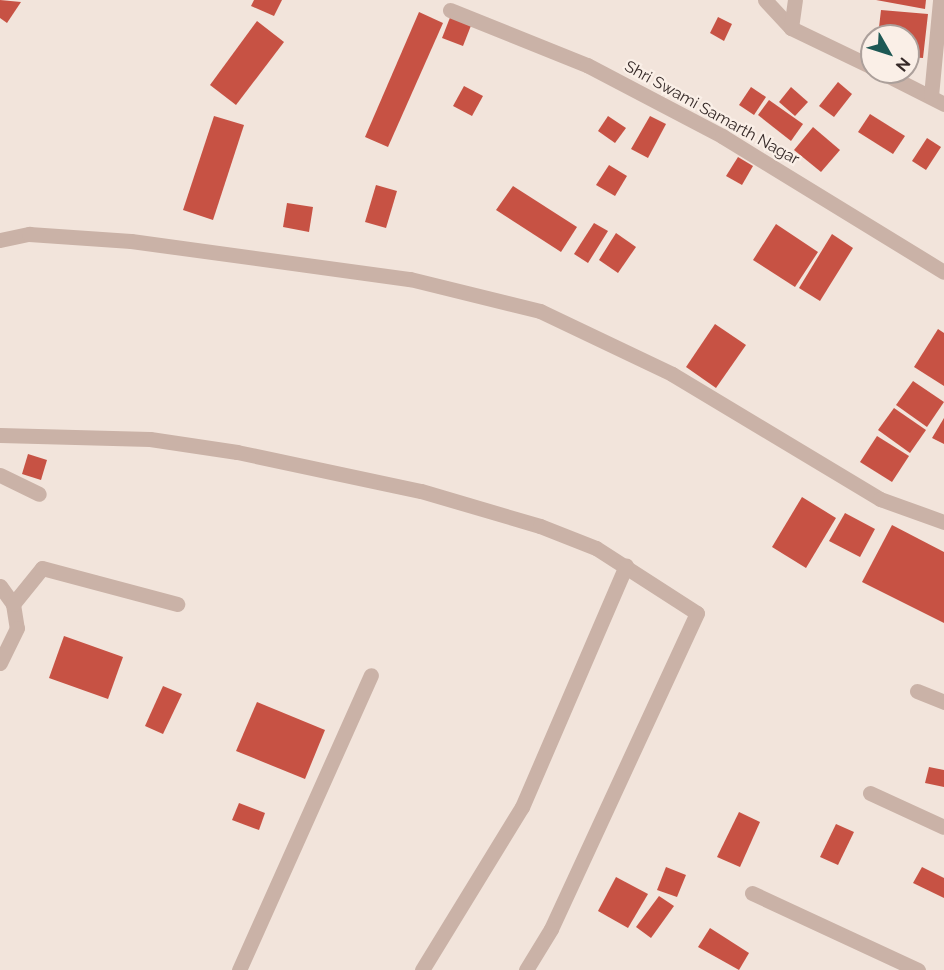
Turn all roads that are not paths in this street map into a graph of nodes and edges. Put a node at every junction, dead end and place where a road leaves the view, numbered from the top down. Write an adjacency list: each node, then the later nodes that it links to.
1 (765, 0): 5 (street)
2 (795, 0): 5 (street)
3 (940, 0): 8 (street)
4 (450, 10): 10 (street, Shri Swami Samarth Nagar)
5 (791, 28): 6 (street)
6 (860, 62)
7 (905, 84): 8 (street)
8 (937, 100)
9 (0, 240): 14 (street)
10 (944, 272)
11 (0, 435): 15 (street)
12 (0, 475): 13 (street)
13 (39, 494)
14 (944, 522)
15 (626, 565): 27 (street); 28 (street)
16 (0, 586): 17 (street)
17 (13, 604): 18 (street); 19 (street)
18 (177, 604)
19 (0, 663)
20 (371, 675): 26 (street)
21 (917, 691): 22 (street)
22 (944, 702)
23 (870, 793): 24 (street)
24 (944, 827)
25 (752, 893): 29 (street)
26 (239, 970)
27 (422, 970)
28 (526, 970)
29 (918, 970)

